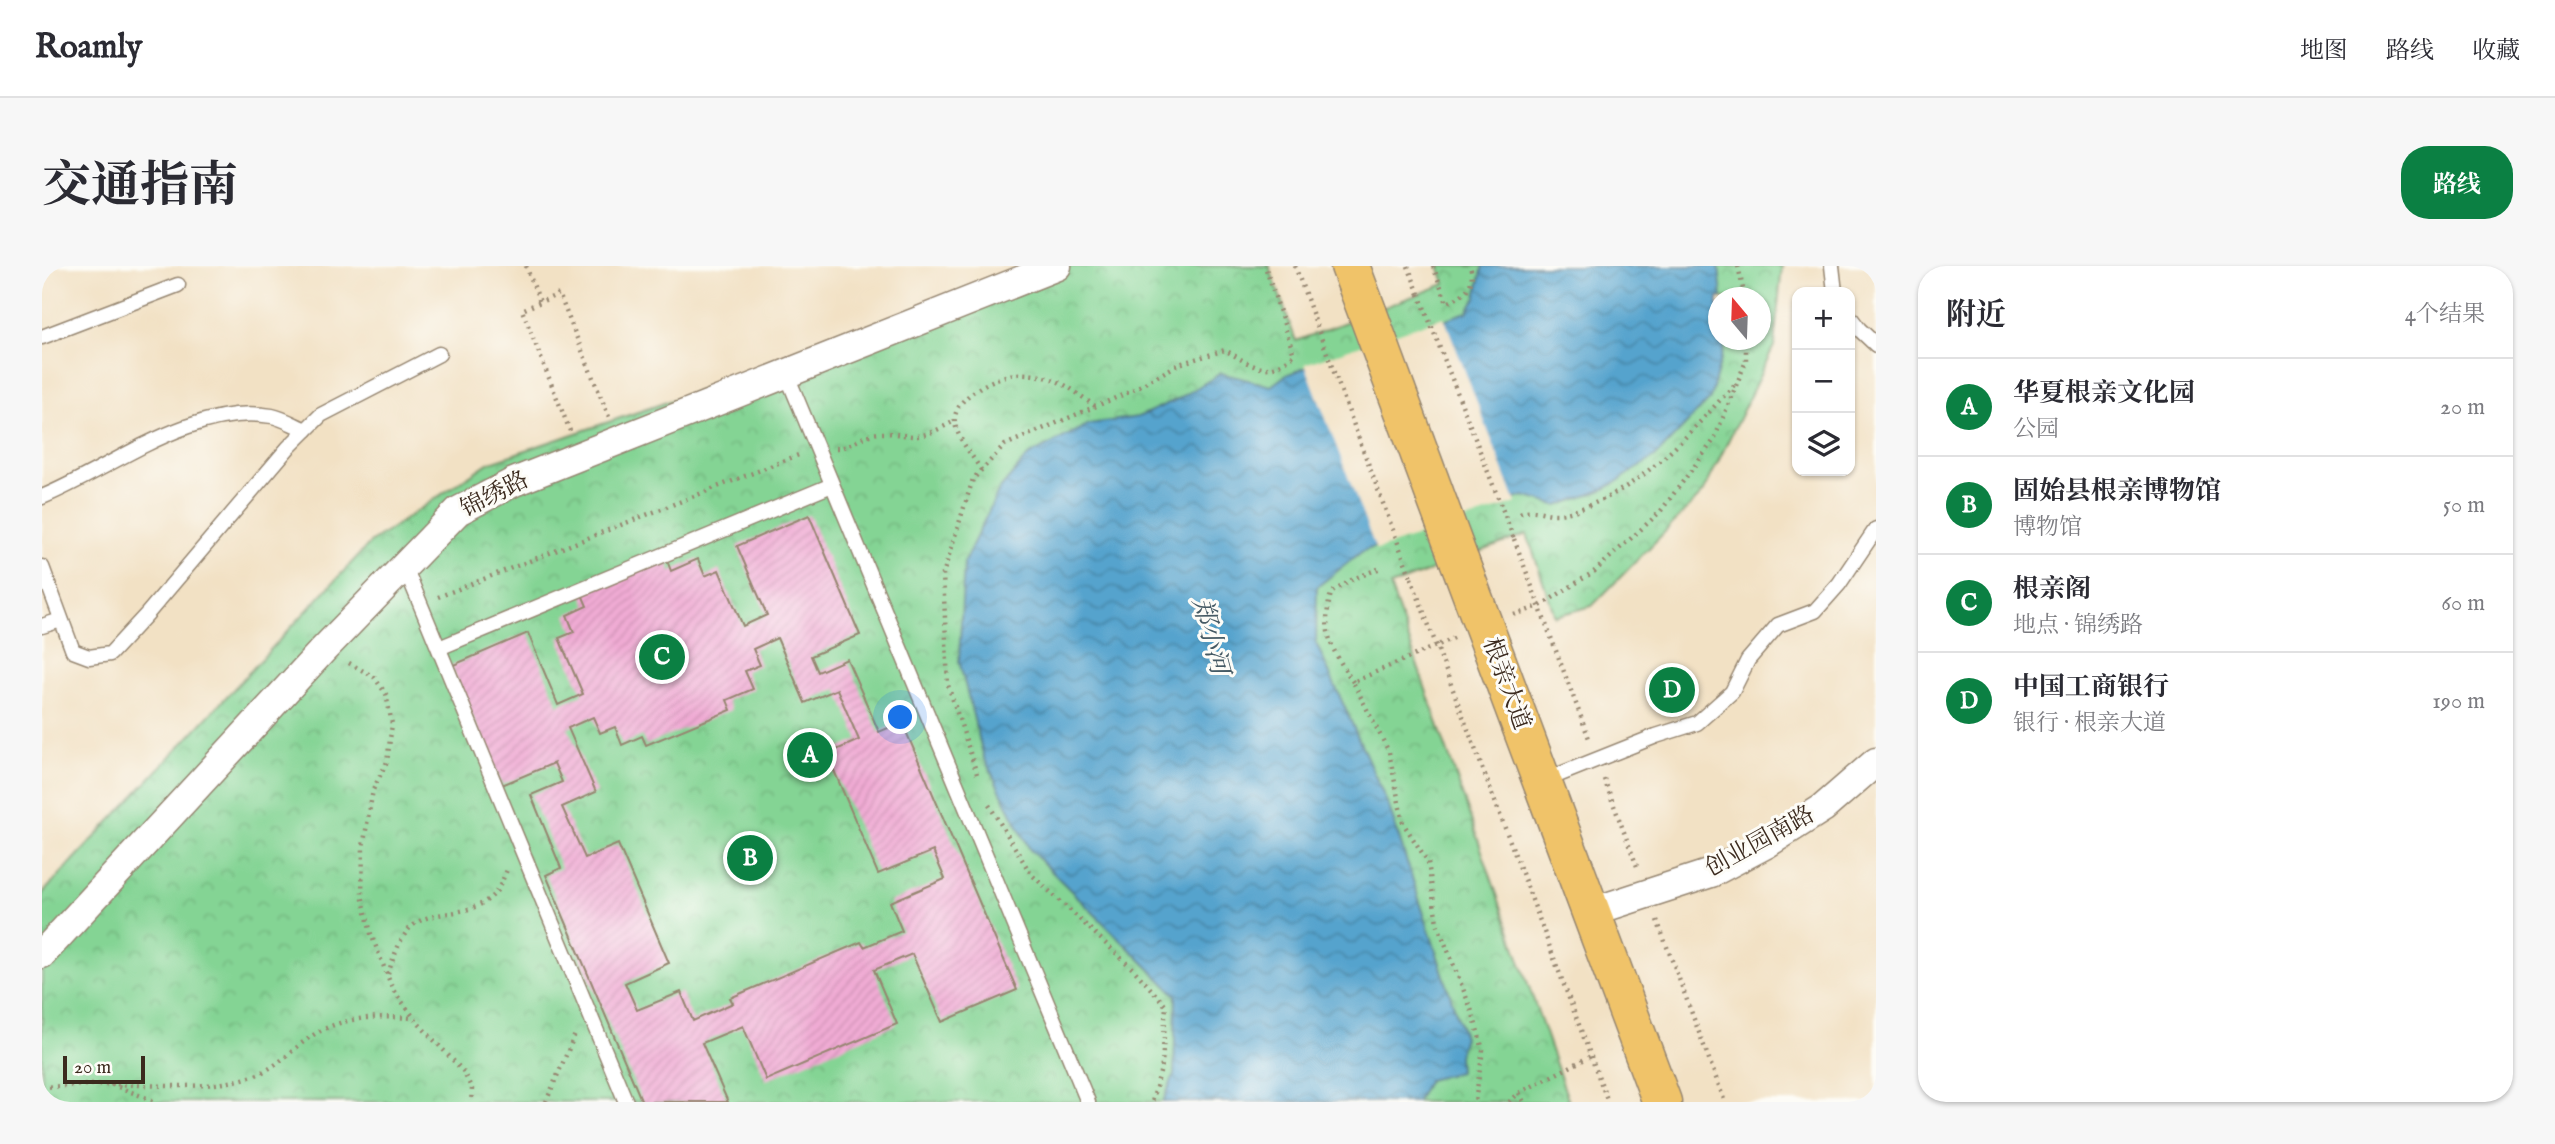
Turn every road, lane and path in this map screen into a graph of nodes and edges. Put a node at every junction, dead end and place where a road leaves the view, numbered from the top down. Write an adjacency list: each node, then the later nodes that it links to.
1 (526, 266): 14 (path)
2 (1057, 266): 20 (street, 锦绣路)
3 (1265, 266): 22 (path)
4 (1295, 266): 41 (path, bridge)
5 (1350, 266): 40 (main road, 根亲大道, bridge)
6 (1408, 266): 37 (path, bridge)
7 (1433, 266): 8 (path)
8 (1470, 266)
9 (1738, 266): 12 (path)
10 (1832, 266): 13 (lane)
11 (177, 285): 16 (lane)
12 (1743, 287)
13 (1834, 287)
14 (540, 302): 25 (path); 27 (path)
15 (1855, 324): 17 (lane)
16 (42, 337)
17 (1876, 345)
18 (1746, 350): 21 (path)
19 (439, 354): 24 (lane)
20 (786, 373): 25 (street, 锦绣路); 26 (lane)
21 (1739, 380): 31 (path); 37 (path)
22 (1095, 406): 23 (path); 28 (path)
23 (955, 421): 26 (path); 28 (path)
24 (306, 430): 30 (lane); 38 (lane)
25 (618, 441): 27 (street, 锦绣路)
26 (817, 448): 29 (lane); 36 (path)
27 (580, 456): 34 (street, 锦绣路)
28 (981, 470): 48 (path)
29 (832, 485): 42 (lane); 65 (lane)
30 (42, 497)
31 (1520, 513)
32 (1876, 529): 45 (lane)
33 (42, 567): 38 (lane)
34 (405, 567): 36 (lane); 43 (street, 锦绣路)
35 (1383, 567): 44 (path)
36 (420, 603): 42 (lane)
37 (1539, 606): 40 (path); 45 (path)
38 (61, 620): 39 (lane)
39 (42, 626)
40 (1484, 626): 41 (path); 47 (main road, 根亲大道)
41 (1437, 645): 44 (path); 57 (path)
42 (439, 648): 50 (lane)
43 (323, 650): 53 (street, 锦绣路); 54 (path)
44 (1353, 682): 67 (path)
45 (1597, 759): 47 (lane); 51 (path)
46 (1876, 762): 51 (street, 创业园南路)
47 (1542, 781): 52 (main road, 根亲大道)
48 (981, 785)
49 (985, 798): 66 (path)
50 (520, 844): 54 (path); 55 (lane)
51 (1647, 892): 52 (street, 创业园南路); 72 (path)
52 (1591, 912): 71 (main road, 根亲大道)
53 (42, 954)
54 (387, 975): 56 (path)
55 (587, 1005): 63 (path); 64 (lane)
56 (414, 1018): 58 (path); 62 (path)
57 (1591, 1056): 60 (path); 70 (path)
58 (110, 1084): 59 (path); 61 (path)
59 (42, 1087)
60 (1519, 1093): 68 (path); 69 (path)
61 (157, 1102)
62 (471, 1102)
63 (547, 1102)
64 (626, 1102)
65 (1088, 1102)
66 (1152, 1102)
67 (1475, 1102)
68 (1509, 1102)
69 (1524, 1102)
70 (1608, 1102)
71 (1662, 1102)
72 (1725, 1102)

